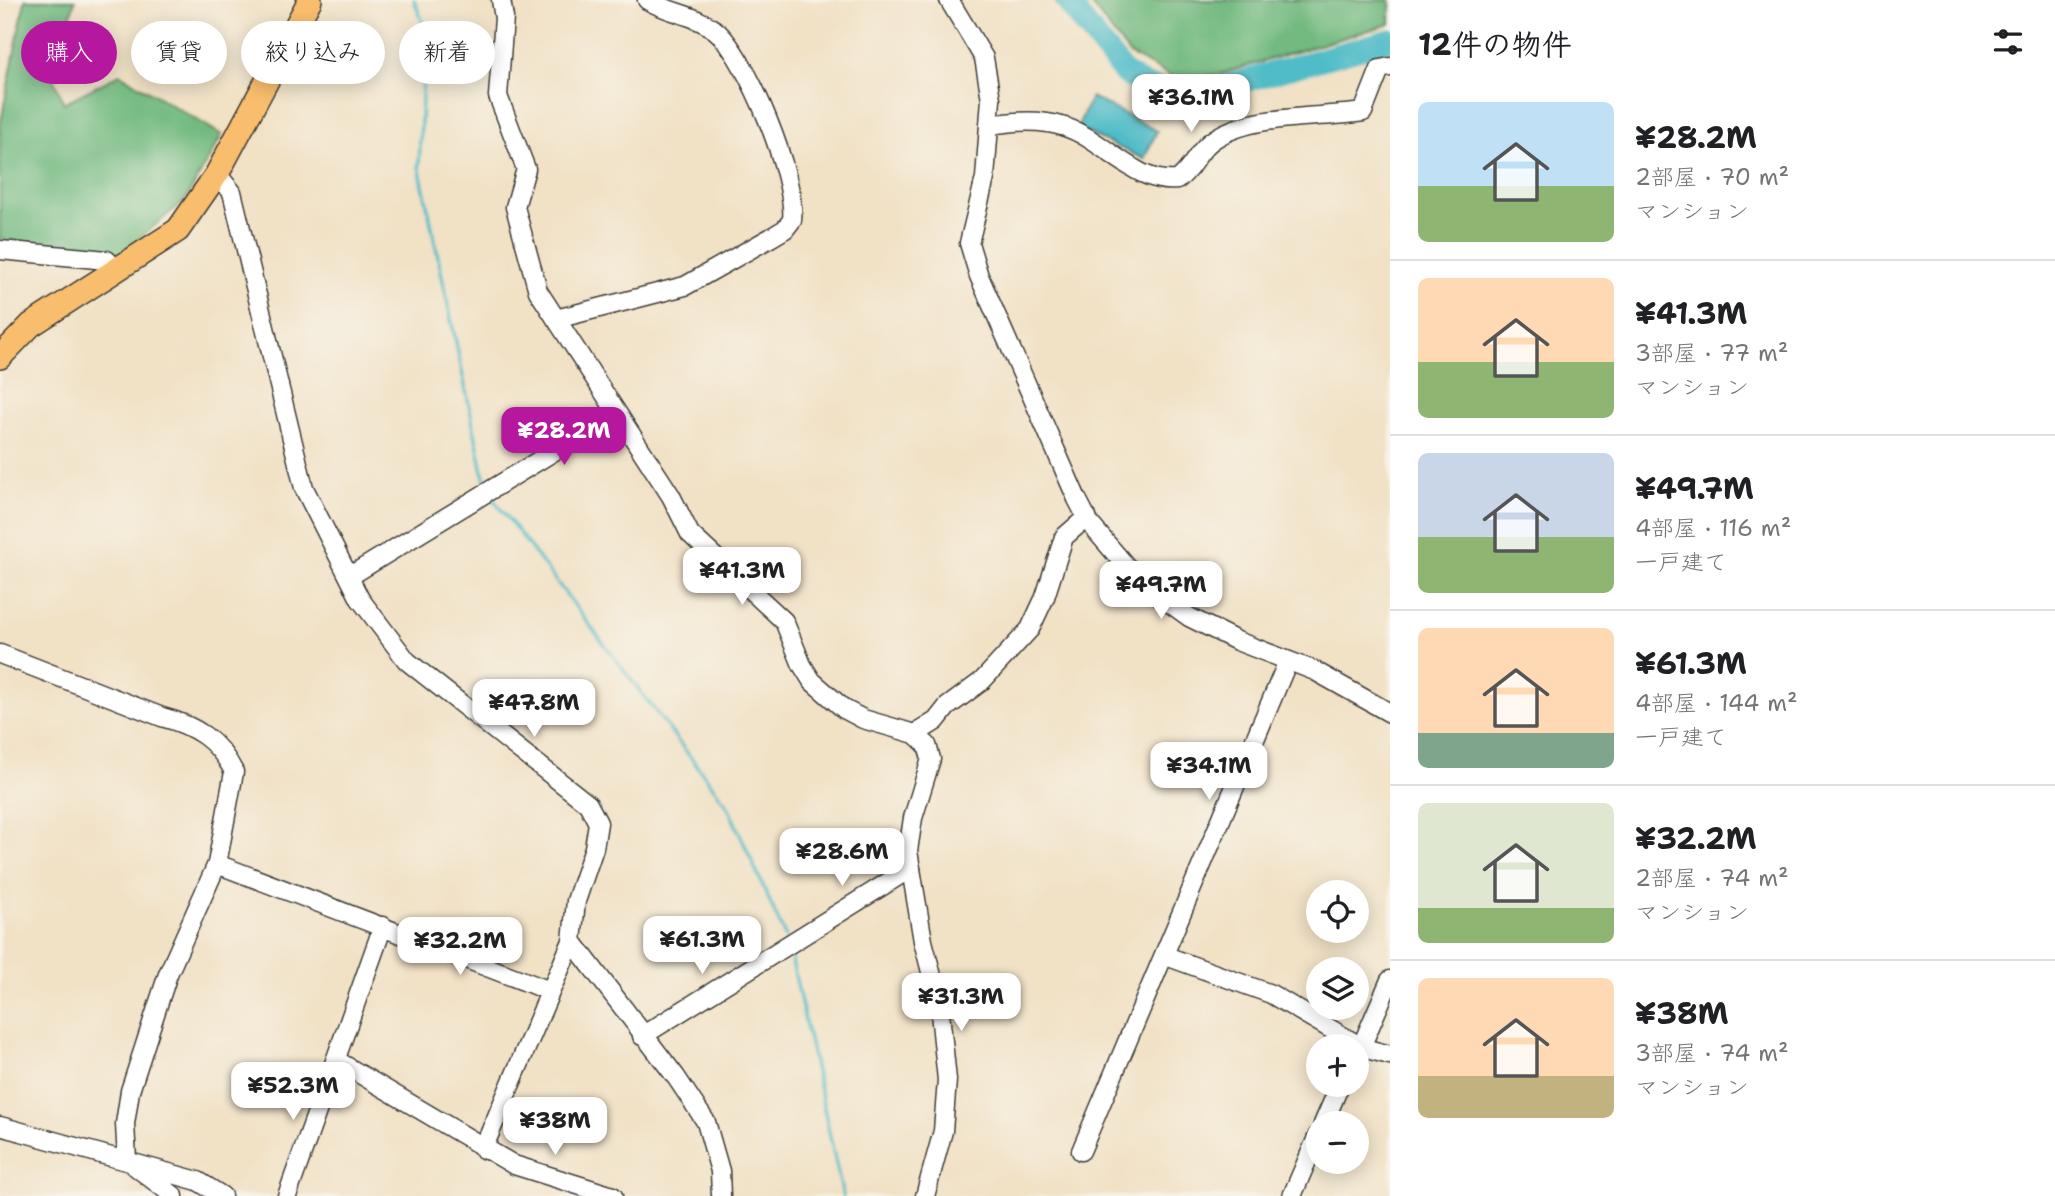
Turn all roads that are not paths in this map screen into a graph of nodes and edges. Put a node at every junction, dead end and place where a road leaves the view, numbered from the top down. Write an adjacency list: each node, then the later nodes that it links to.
1 (310, 0): 7 (main road)
2 (501, 0): 10 (street)
3 (647, 0): 10 (street)
4 (949, 0): 6 (street)
5 (1390, 67): 6 (street)
6 (990, 125): 13 (street)
7 (217, 174): 9 (main road); 14 (street)
8 (0, 250): 9 (street)
9 (116, 269): 11 (main road)
10 (556, 319): 12 (street)
11 (0, 357)
12 (615, 414): 14 (street); 18 (street)
13 (1087, 517): 16 (street); 18 (street)
14 (350, 576): 22 (street)
15 (0, 654): 19 (street)
16 (1288, 661): 17 (street); 23 (street)
17 (1390, 712)
18 (915, 733): 20 (street)
19 (217, 864): 21 (street); 35 (street)
20 (911, 868): 28 (street); 42 (street)
21 (383, 926): 25 (street); 31 (street)
22 (572, 941): 25 (street); 28 (street)
23 (1166, 956): 26 (street); 34 (street)
24 (1390, 980): 27 (street)
25 (550, 991): 33 (street)
26 (1330, 1034)
27 (1368, 1034)
28 (642, 1036): 41 (street)
29 (1369, 1054): 30 (street)
30 (1390, 1055)
31 (336, 1060): 33 (street); 39 (street)
32 (0, 1126): 35 (street)
33 (483, 1149): 40 (street)
34 (1082, 1150)
35 (127, 1160): 37 (street); 38 (street)
36 (1306, 1163): 43 (street)
37 (174, 1196)
38 (222, 1196)
39 (287, 1196)
40 (613, 1196)
41 (721, 1196)
42 (925, 1196)
43 (1292, 1196)

